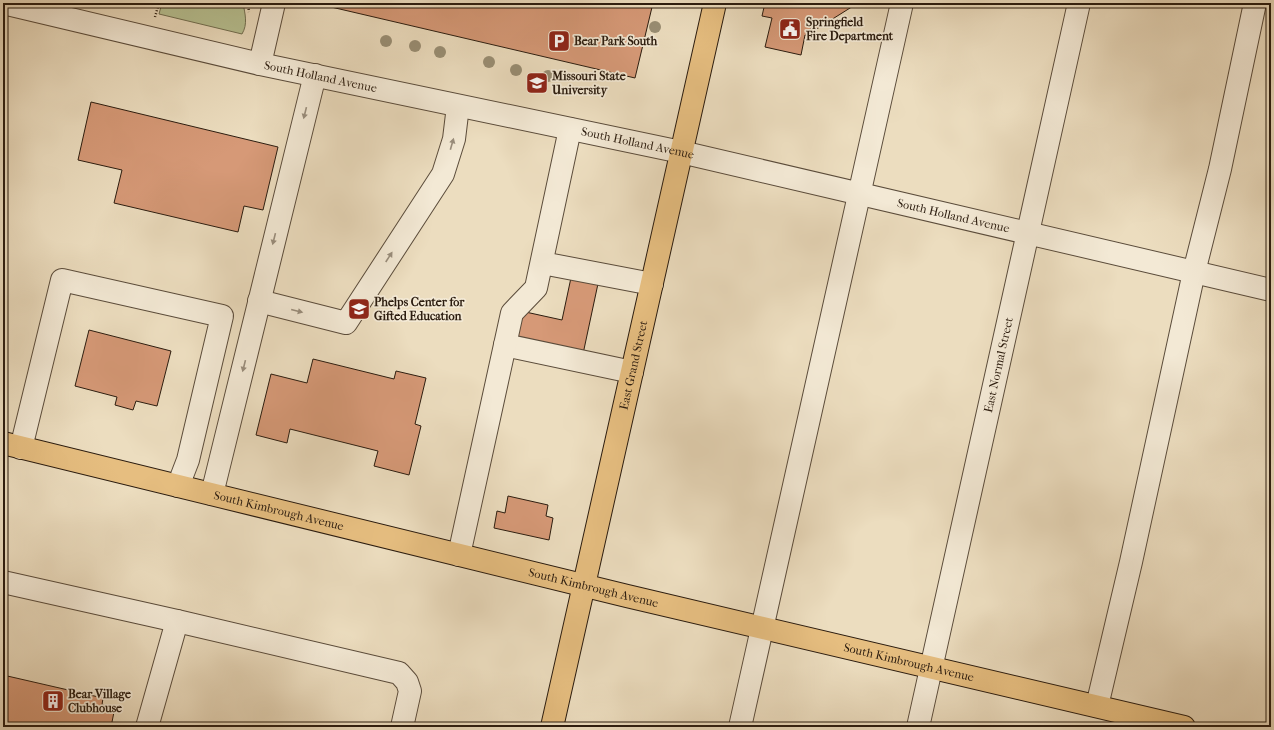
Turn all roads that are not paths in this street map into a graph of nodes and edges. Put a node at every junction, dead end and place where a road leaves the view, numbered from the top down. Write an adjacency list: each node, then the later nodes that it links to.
1 (3, 3): 7 (street, South Holland Avenue)
2 (274, 3): 7 (street)
3 (715, 3): 11 (main road, East Grand Street)
4 (902, 3): 12 (street)
5 (1079, 3): 13 (street, East Normal Street)
6 (1255, 3): 15 (street)
7 (260, 64): 8 (street, South Holland Avenue)
8 (315, 75): 9 (street, South Holland Avenue); 18 (street, one-way to 18)
9 (458, 106): 10 (street, South Holland Avenue); 18 (street, one-way to 9)
10 (570, 129): 11 (street, South Holland Avenue); 14 (street)
11 (682, 152): 12 (street, South Holland Avenue); 16 (main road, East Grand Street)
12 (859, 193): 13 (street, South Holland Avenue); 28 (street)
13 (1028, 232): 15 (street, South Holland Avenue); 29 (street, East Normal Street)
14 (542, 263): 16 (street); 19 (street)
15 (1194, 272): 17 (street, South Holland Avenue); 30 (street)
16 (652, 284): 20 (main road, East Grand Street)
17 (1271, 290)
18 (259, 301): 23 (street, one-way to 23)
19 (505, 345): 20 (street); 24 (street)
20 (632, 372): 26 (main road, East Grand Street)
21 (12, 446): 22 (main road, South Kimbrough Avenue); 22 (street)
22 (178, 486): 23 (main road, South Kimbrough Avenue)
23 (212, 494): 24 (main road, South Kimbrough Avenue)
24 (459, 555): 26 (main road, South Kimbrough Avenue)
25 (3, 582): 27 (street)
26 (584, 585): 28 (main road, South Kimbrough Avenue); 33 (main road, East Grand Street)
27 (176, 622): 31 (street); 32 (street)
28 (763, 628): 29 (main road, South Kimbrough Avenue); 34 (street)
29 (931, 667): 30 (main road, South Kimbrough Avenue); 35 (street, East Normal Street)
30 (1097, 706): 36 (main road, South Kimbrough Avenue)
31 (147, 727)
32 (402, 727)
33 (552, 727)
34 (740, 727)
35 (918, 727)
36 (1184, 727)

